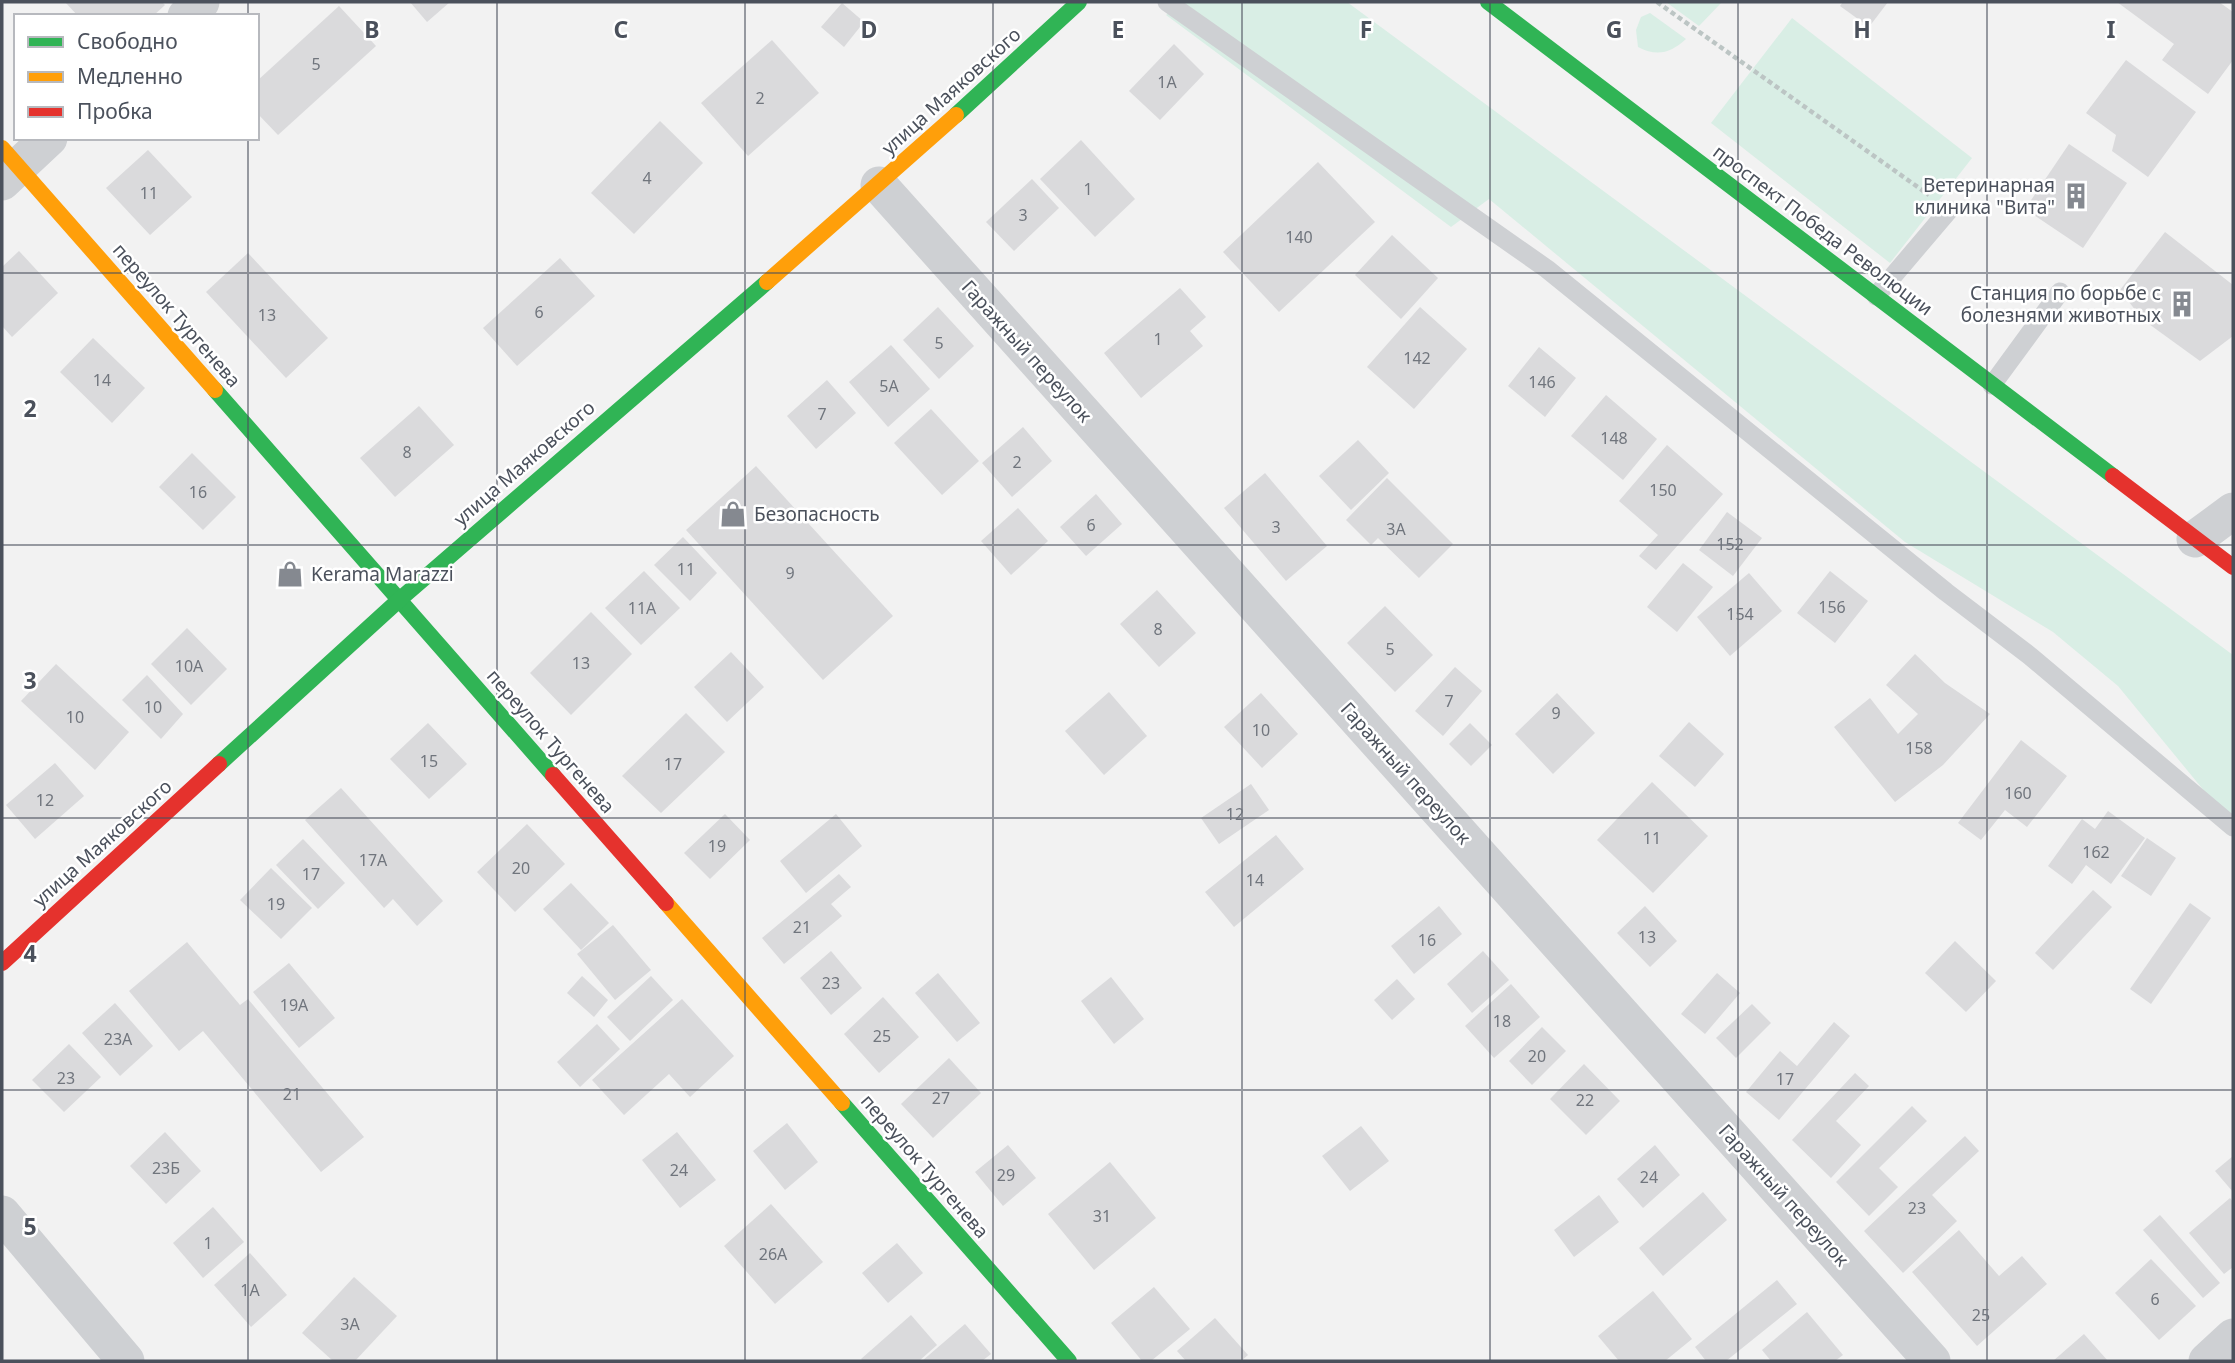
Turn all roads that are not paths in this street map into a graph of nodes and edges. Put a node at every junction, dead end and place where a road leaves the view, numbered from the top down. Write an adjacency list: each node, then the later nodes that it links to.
1 (201, 2): 5 (street)
2 (1079, 2): 8 (main road, улица Маяковского)
3 (1167, 2): 17 (lane)
4 (1488, 2): 11 (main road, проспект Победа Революции)
5 (188, 14)
6 (46, 140): 7 (street)
7 (7, 165): 16 (main road, переулок Тургенева)
8 (879, 185): 16 (main road, улица Маяковского); 23 (street, Гаражный переулок)
9 (1949, 210): 11 (lane)
10 (2060, 292): 12 (lane)
11 (1875, 296): 12 (main road, проспект Победа Революции)
12 (1992, 384): 14 (main road, проспект Победа Революции)
13 (2233, 511): 14 (street)
14 (2195, 539): 15 (main road, проспект Победа Революции)
15 (2233, 567)
16 (398, 600): 18 (main road, улица Маяковского); 22 (main road, переулок Тургенева)
17 (2233, 827)
18 (2, 963)
19 (2, 1214): 21 (street)
20 (2233, 1337): 24 (street)
21 (126, 1361)
22 (1069, 1361)
23 (1932, 1361)
24 (2207, 1361)

